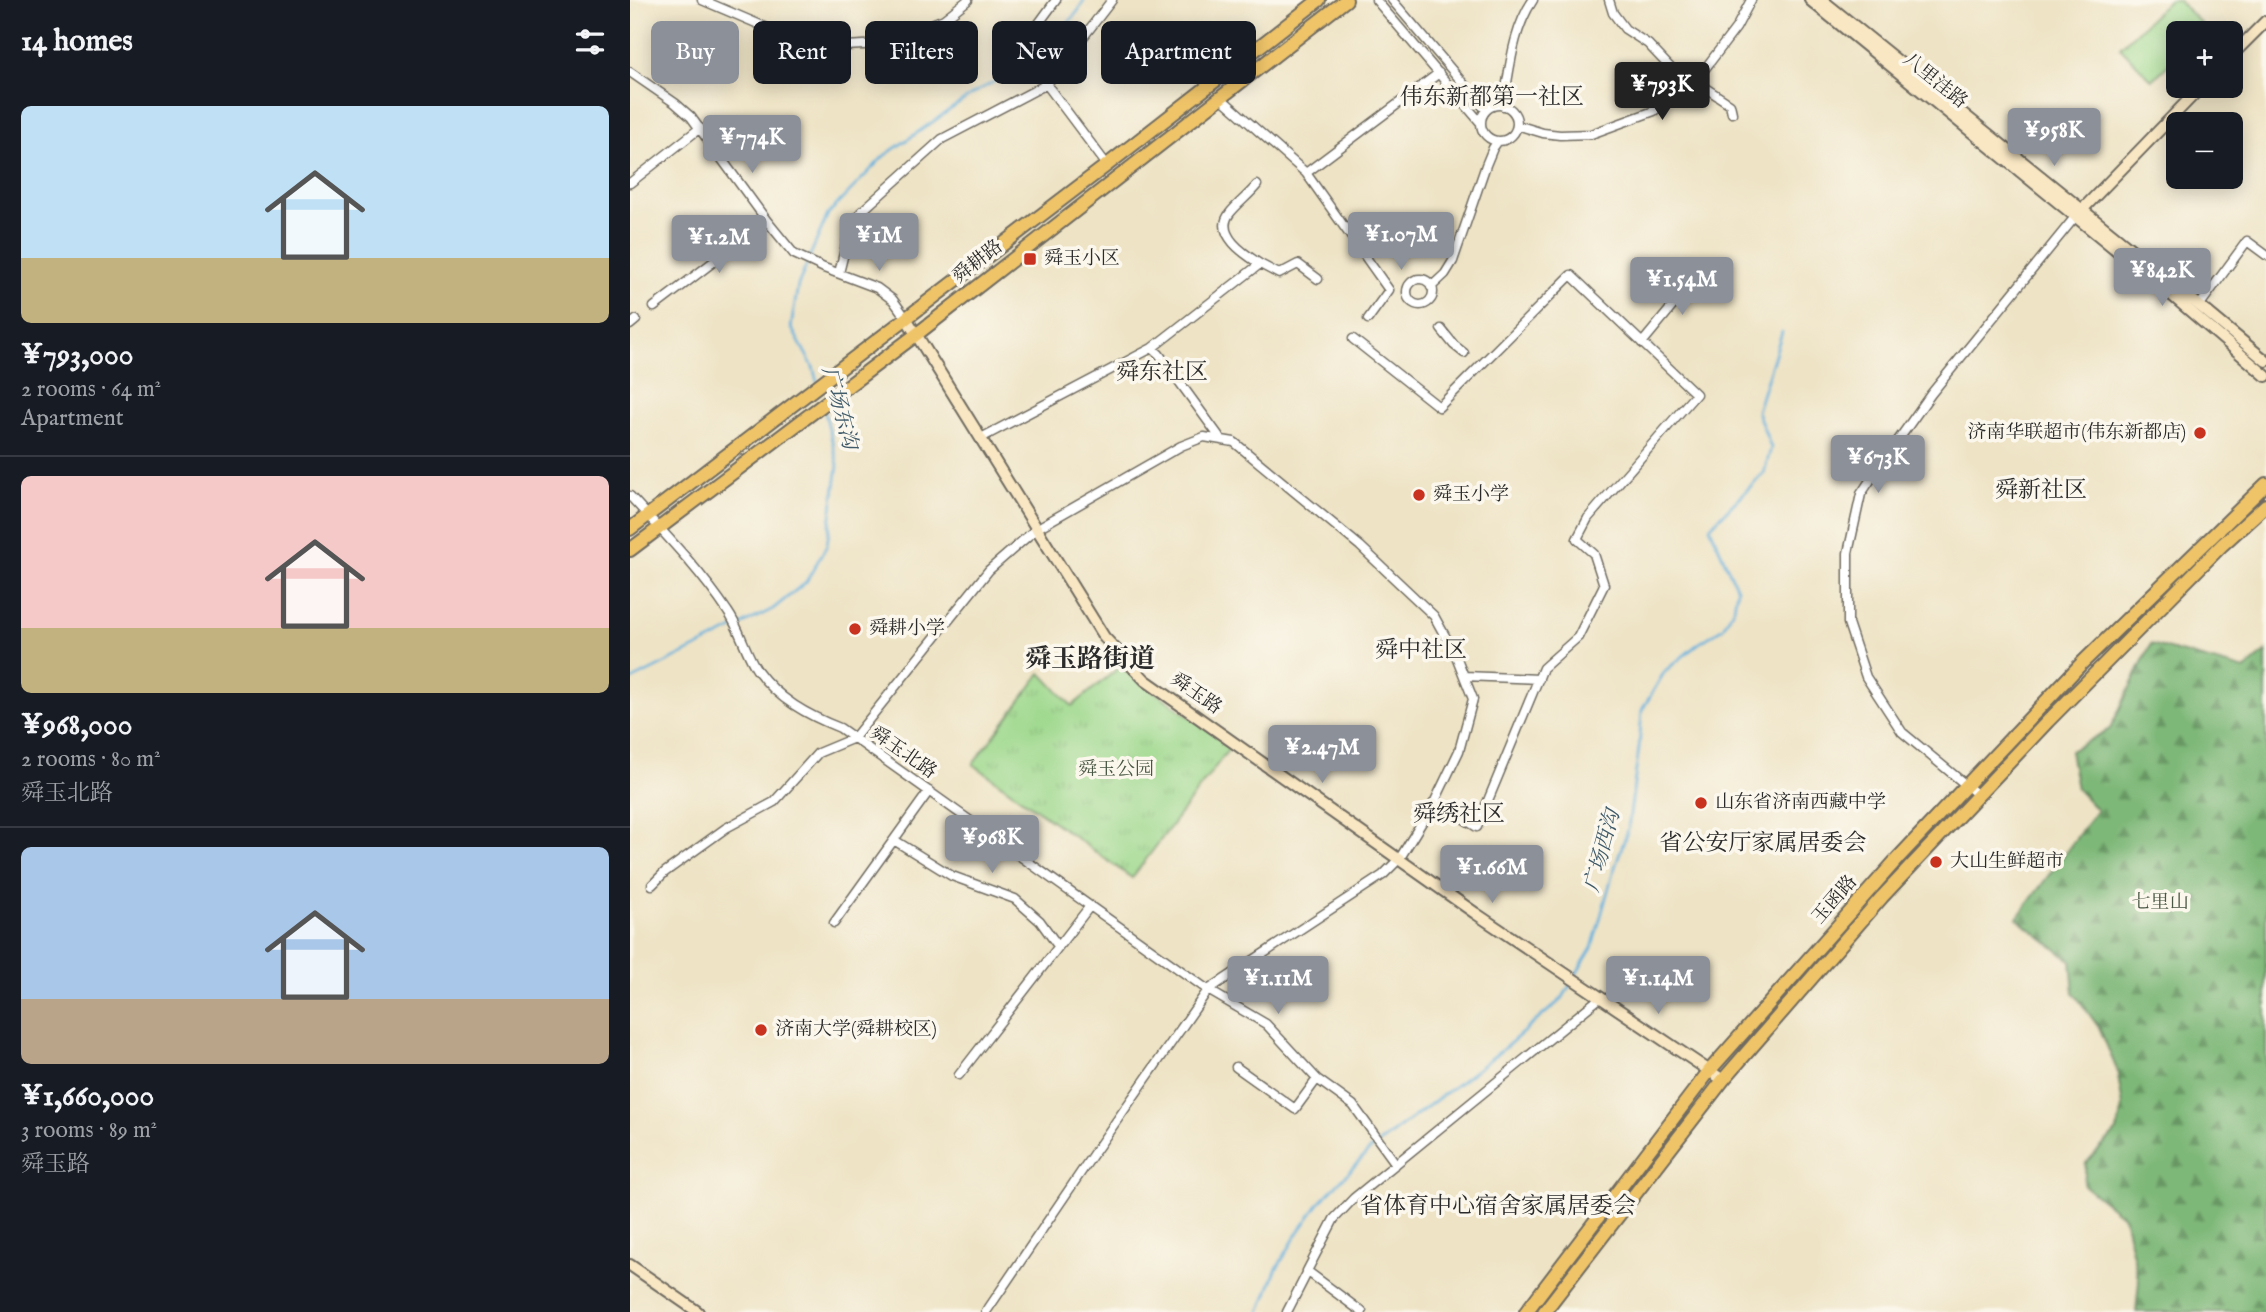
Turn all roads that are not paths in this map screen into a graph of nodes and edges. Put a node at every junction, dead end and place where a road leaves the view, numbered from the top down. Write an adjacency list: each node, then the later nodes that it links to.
1 (702, 0): 2 (street)
2 (968, 0)
3 (1056, 0): 14 (street)
4 (1112, 0): 16 (street)
5 (1319, 0): 31 (main road, 舜耕路)
6 (1346, 0): 22 (main road, 舜耕路)
7 (1376, 0): 19 (street)
8 (1392, 0): 25 (street)
9 (1533, 0): 24 (street)
10 (1609, 0): 20 (street)
11 (1751, 0): 20 (street)
12 (1810, 0): 35 (street, 八里洼路)
13 (1822, 0): 35 (street, 八里洼路)
14 (1041, 21)
15 (2266, 21): 17 (street)
16 (1087, 32)
17 (2243, 44)
18 (630, 72): 29 (street)
19 (1439, 73): 27 (street); 32 (street)
20 (1687, 83): 26 (street); 28 (street)
21 (1047, 84): 31 (street); 39 (street)
22 (1221, 98): 32 (street); 50 (main road, 舜耕路)
23 (2190, 98): 35 (street)
24 (1503, 106): 25 (street); 28 (street)
25 (1486, 110): 27 (street)
26 (1732, 113)
27 (1480, 122): 30 (street)
28 (1517, 125): 30 (street)
29 (701, 128): 33 (street); 36 (street)
30 (1498, 141): 42 (street)
31 (1107, 165): 47 (main road, 舜耕路)
32 (1306, 173): 43 (street)
33 (630, 183)
34 (1257, 185): 38 (street)
35 (2079, 213): 45 (street, 八里洼路); 56 (street, 八里洼路); 70 (street)
36 (767, 220): 39 (street); 46 (street)
37 (2266, 255): 45 (street)
38 (1260, 264): 41 (street); 53 (street)
39 (839, 273): 47 (street)
40 (1700, 273): 52 (street)
41 (1318, 279)
42 (1432, 286): 44 (street); 44 (street)
43 (1389, 290): 44 (street); 48 (street)
44 (1408, 295)
45 (2199, 306): 55 (street, 八里洼路)
46 (654, 307)
47 (906, 318): 50 (street, 舜玉路); 62 (main road, 舜耕路)
48 (1368, 319)
49 (1441, 329): 54 (street)
50 (918, 334): 57 (street, 舜玉路); 63 (main road, 舜耕路)
51 (1353, 339): 52 (street)
52 (1642, 342): 68 (street)
53 (1152, 348): 57 (street); 58 (street)
54 (1464, 353)
55 (2266, 361)
56 (2266, 376)
57 (981, 438): 65 (street, 舜玉路)
58 (1221, 439): 65 (street); 67 (street)
59 (2266, 484): 70 (main road, 玉函路)
60 (630, 496): 62 (street, 舜玉北路)
61 (2266, 505): 72 (main road, 玉函路)
62 (648, 515): 63 (street, 舜玉北路); 64 (main road, 舜耕路)
63 (659, 528): 66 (main road, 舜耕路); 69 (street, 舜玉北路)
64 (630, 529)
65 (1036, 529): 69 (street); 75 (street, 舜玉路)
66 (630, 550)
67 (1464, 676): 68 (street); 73 (street)
68 (1539, 679): 73 (street)
69 (854, 738): 71 (street, 舜玉北路); 76 (street)
70 (1967, 785): 72 (street); 83 (main road, 玉函路)
71 (929, 791): 74 (street); 77 (street, 舜玉北路)
72 (1978, 795): 86 (main road, 玉函路)
73 (1435, 801): 75 (street)
74 (894, 840): 78 (street); 79 (street)
75 (1399, 858): 80 (street); 81 (street, 舜玉路)
76 (652, 885)
77 (1090, 906): 79 (street); 80 (street, 舜玉北路)
78 (834, 923)
79 (1058, 946): 84 (street)
80 (1208, 990): 85 (street, 舜玉北路); 91 (street)
81 (1601, 997): 83 (street, 舜玉路); 87 (street)
82 (1237, 1067): 85 (street)
83 (1710, 1070): 86 (street, 舜玉路); 94 (main road, 玉函路)
84 (960, 1074)
85 (1317, 1079): 87 (street, 舜玉北路)
86 (1723, 1080): 95 (main road, 玉函路)
87 (1396, 1164): 93 (street)
88 (630, 1265): 90 (street)
89 (1307, 1273): 92 (street)
90 (698, 1312)
91 (986, 1312)
92 (1287, 1312)
93 (1362, 1312)
94 (1526, 1312)
95 (1544, 1312)

